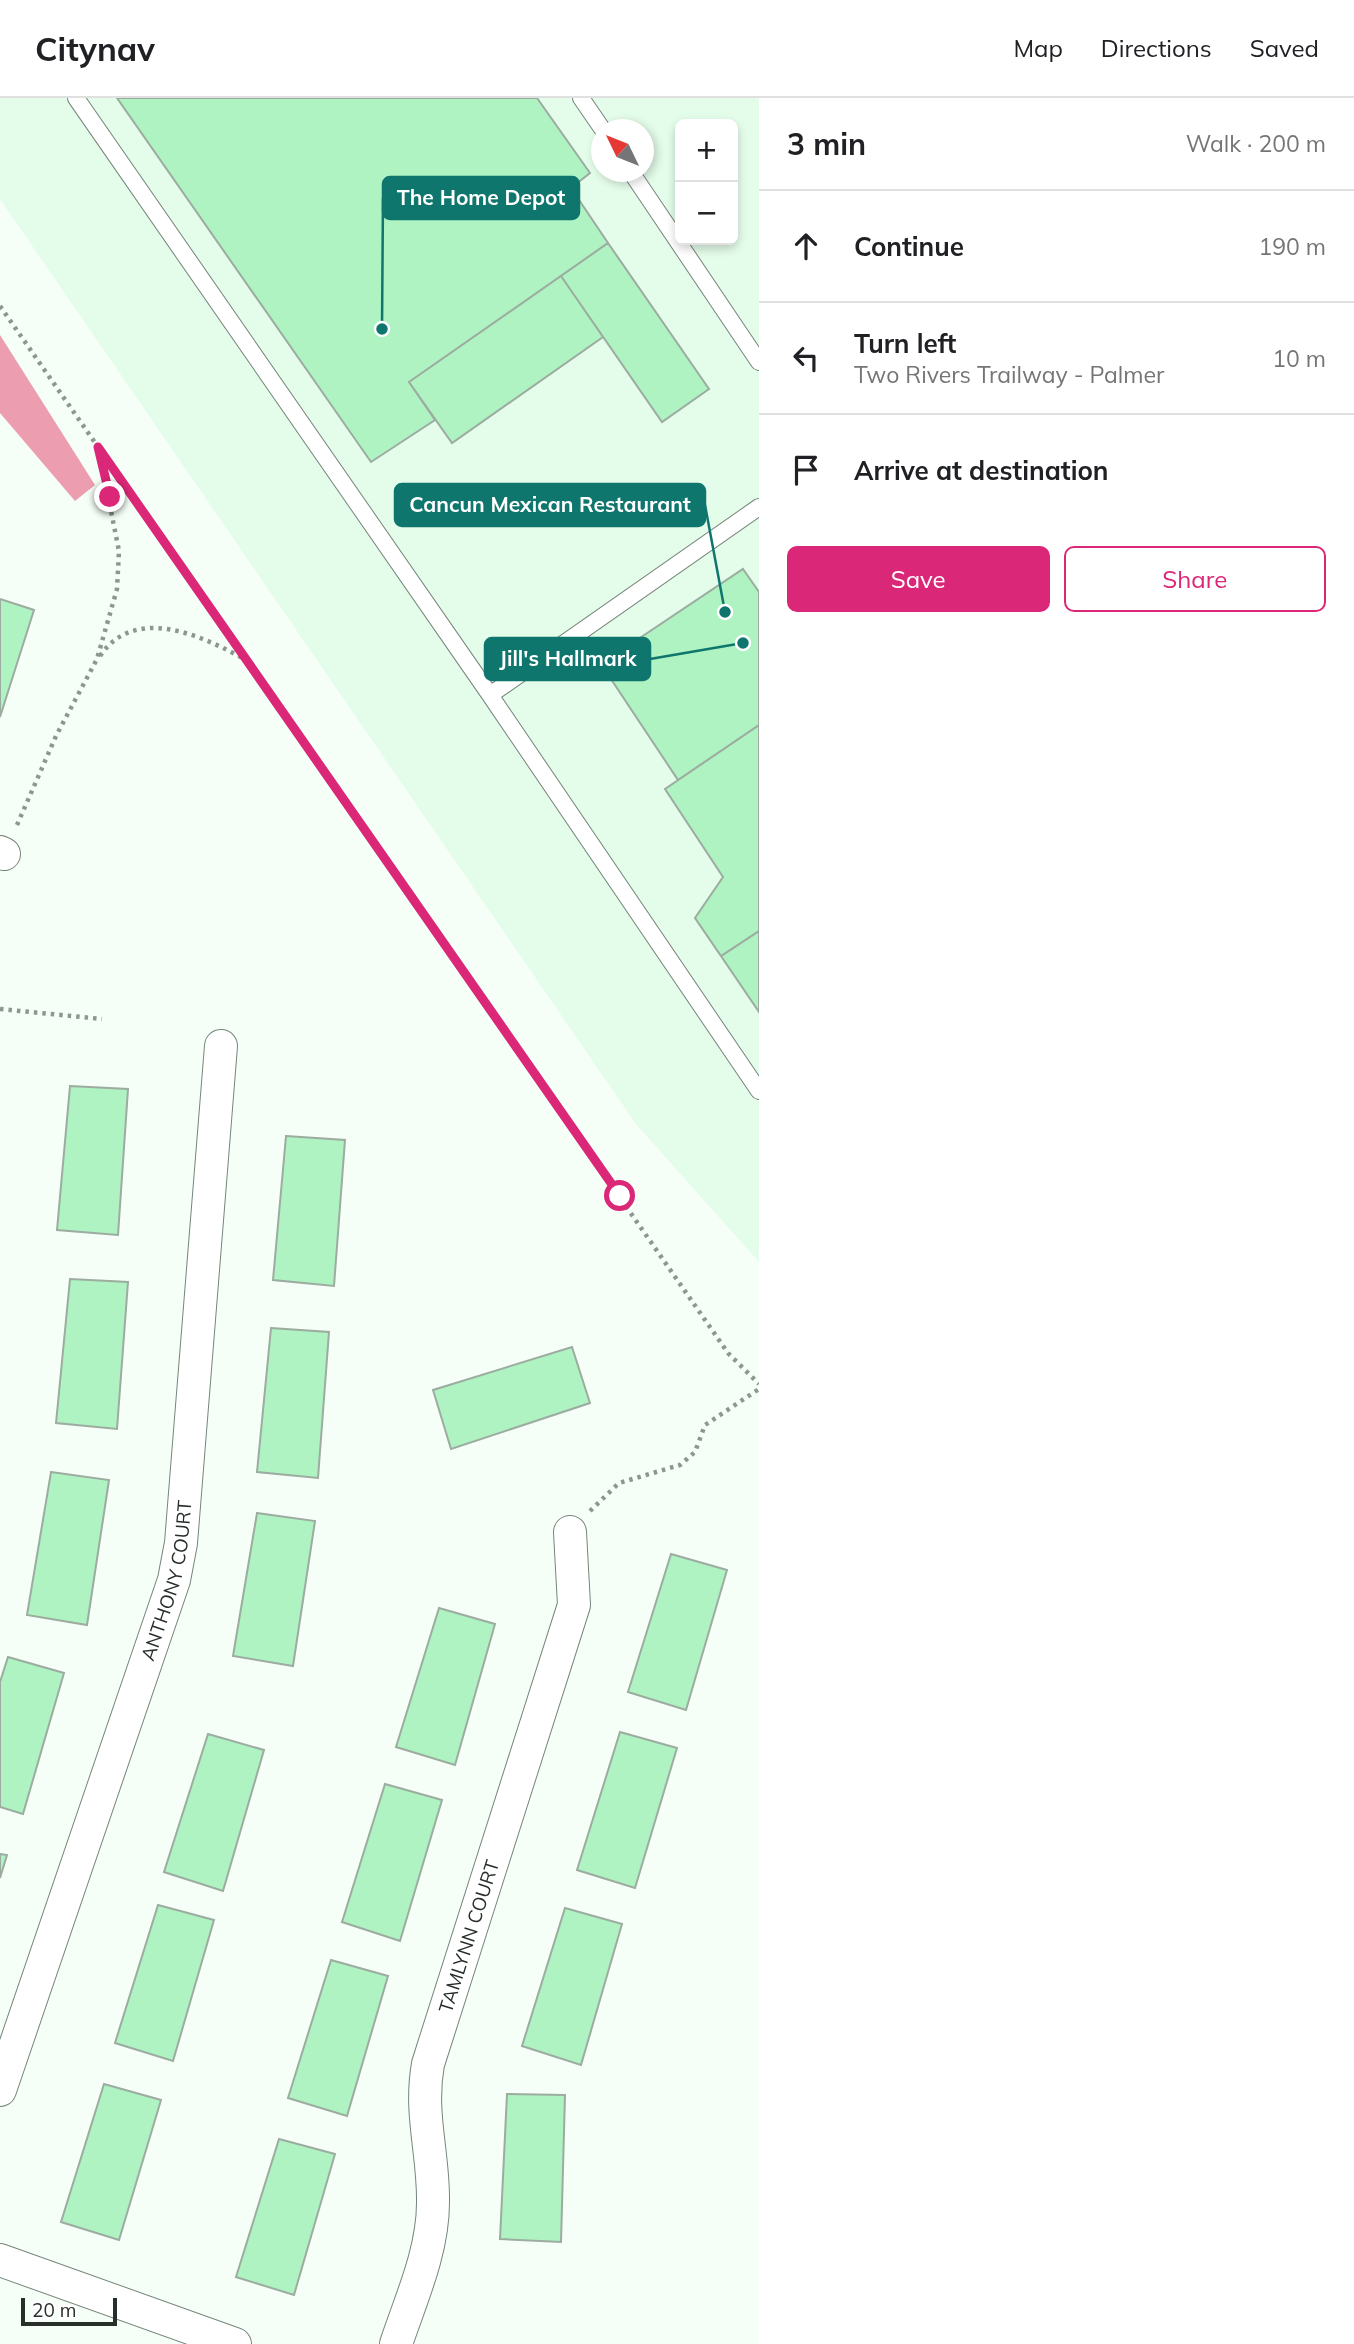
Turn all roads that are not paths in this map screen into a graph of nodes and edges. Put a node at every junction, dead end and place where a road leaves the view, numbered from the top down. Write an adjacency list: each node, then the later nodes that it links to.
1 (76, 98): 7 (lane)
2 (581, 98): 3 (lane)
3 (595, 119)
4 (638, 182): 5 (lane)
5 (759, 362)
6 (759, 507): 7 (lane)
7 (490, 695): 9 (lane)
8 (221, 1046): 11 (street, ANTHONY COURT)
9 (759, 1091)
10 (570, 1532): 14 (street, TAMLYNN COURT)
11 (0, 2090)
12 (0, 2260): 13 (street)
13 (235, 2344)
14 (396, 2344)

